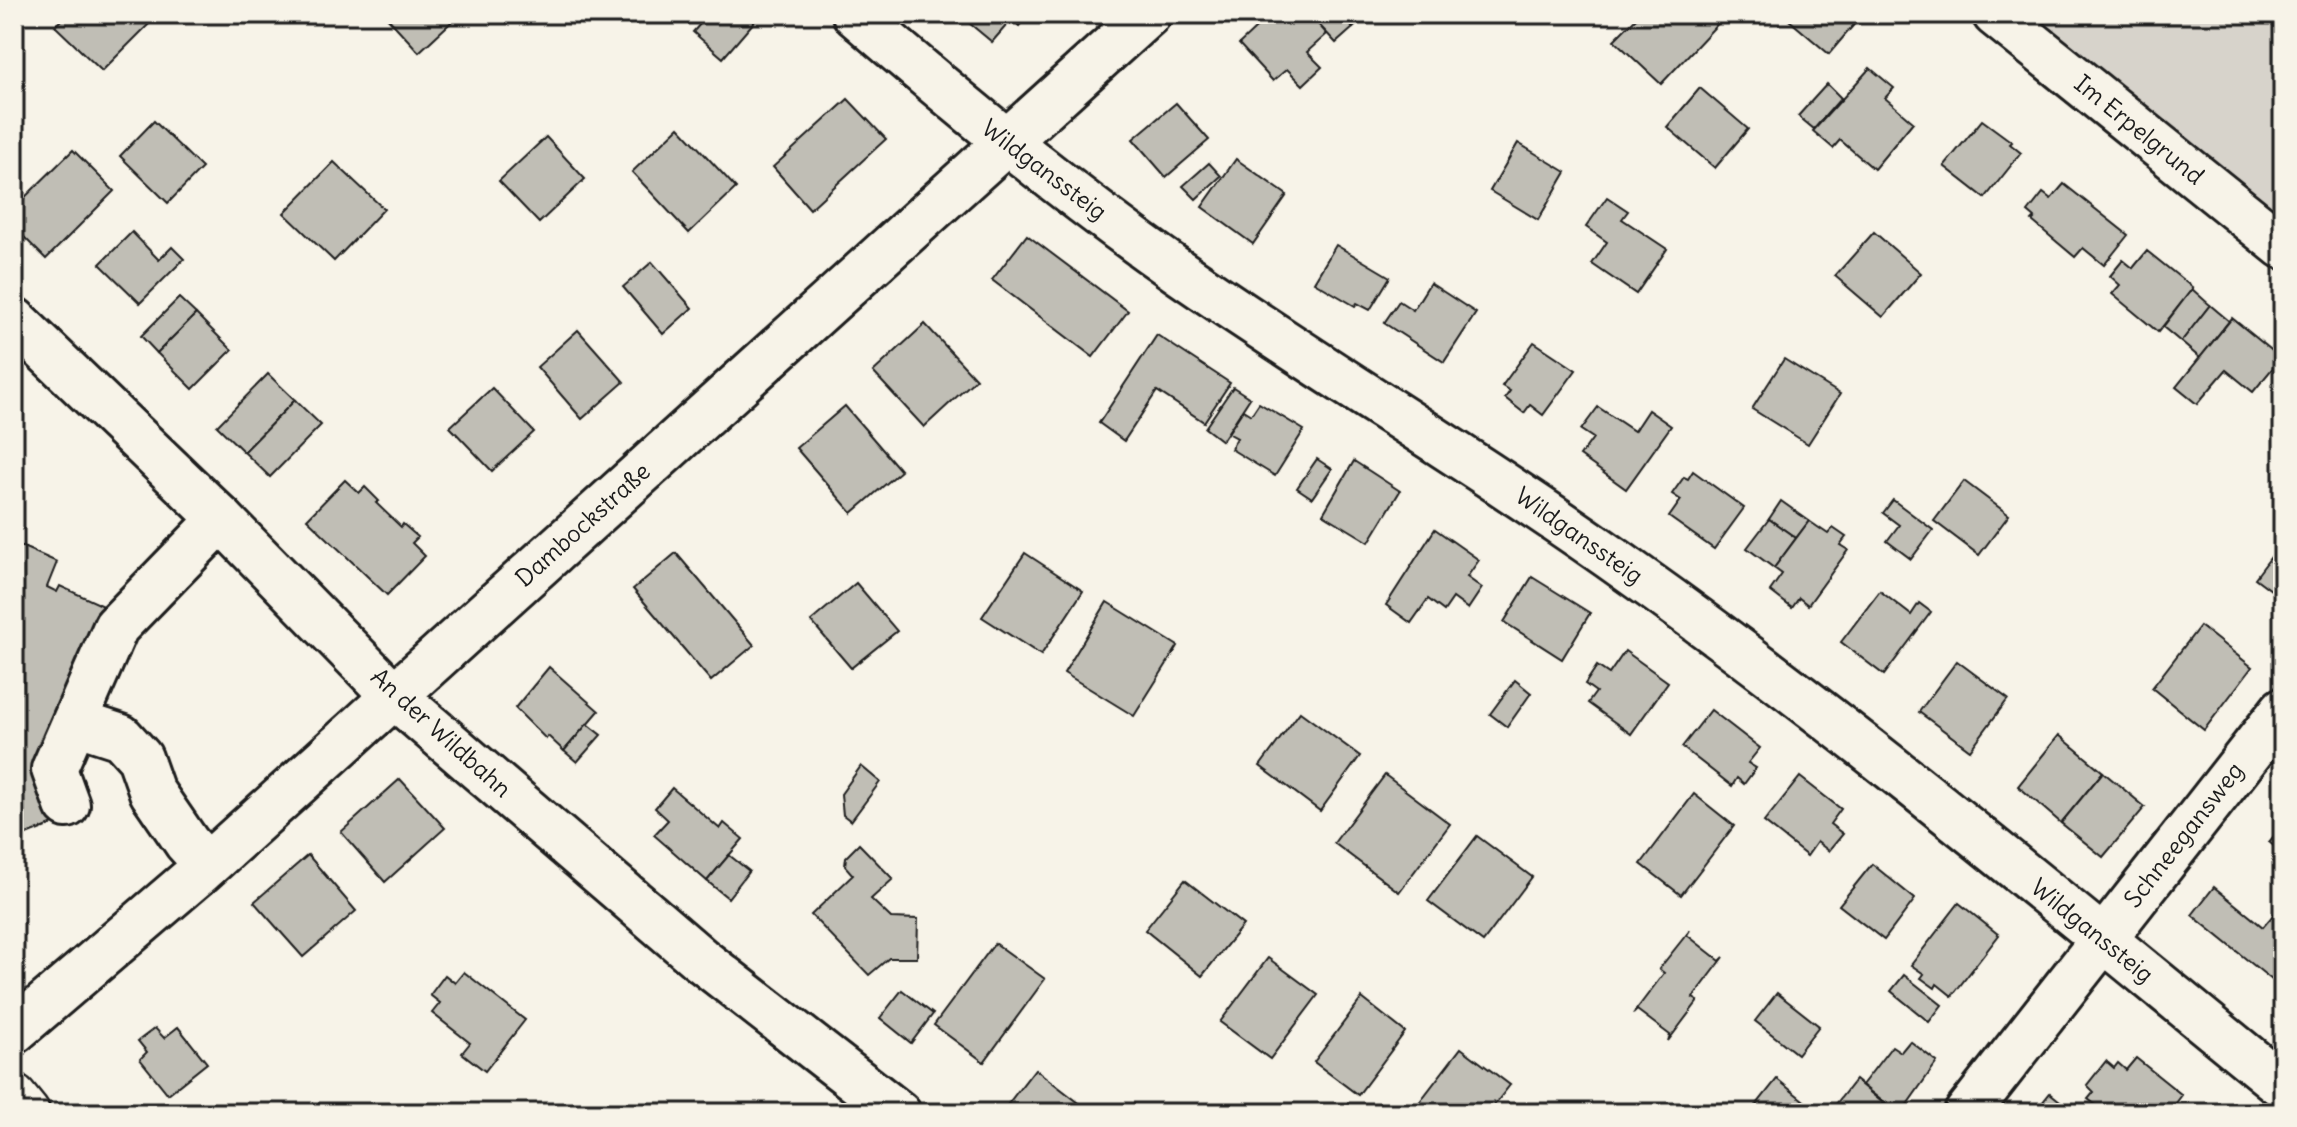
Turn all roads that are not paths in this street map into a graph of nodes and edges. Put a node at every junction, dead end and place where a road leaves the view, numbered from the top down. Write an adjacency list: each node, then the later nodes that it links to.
1 (855, 14): 4 (street, Wildganssteig)
2 (1148, 14): 4 (street, Dambockstraße)
3 (1995, 14): 5 (street, Im Erpelgrund)
4 (1005, 142): 8 (street, Dambockstraße); 13 (street, Wildganssteig)
5 (2283, 246)
6 (14, 320): 7 (street, An der Wildbahn)
7 (221, 519): 8 (street, An der Wildbahn); 10 (street)
8 (394, 696): 12 (street, Dambockstraße); 18 (street, An der Wildbahn)
9 (2283, 710): 13 (street, Schneegansweg)
10 (75, 722): 11 (street); 12 (street)
11 (67, 805)
12 (207, 865): 14 (street, Dambockstraße)
13 (2102, 939): 15 (street, Wildganssteig); 19 (street, Schneegansweg)
14 (14, 1031)
15 (2283, 1086)
16 (14, 1097): 17 (street)
17 (27, 1113)
18 (898, 1113)
19 (1967, 1113)

